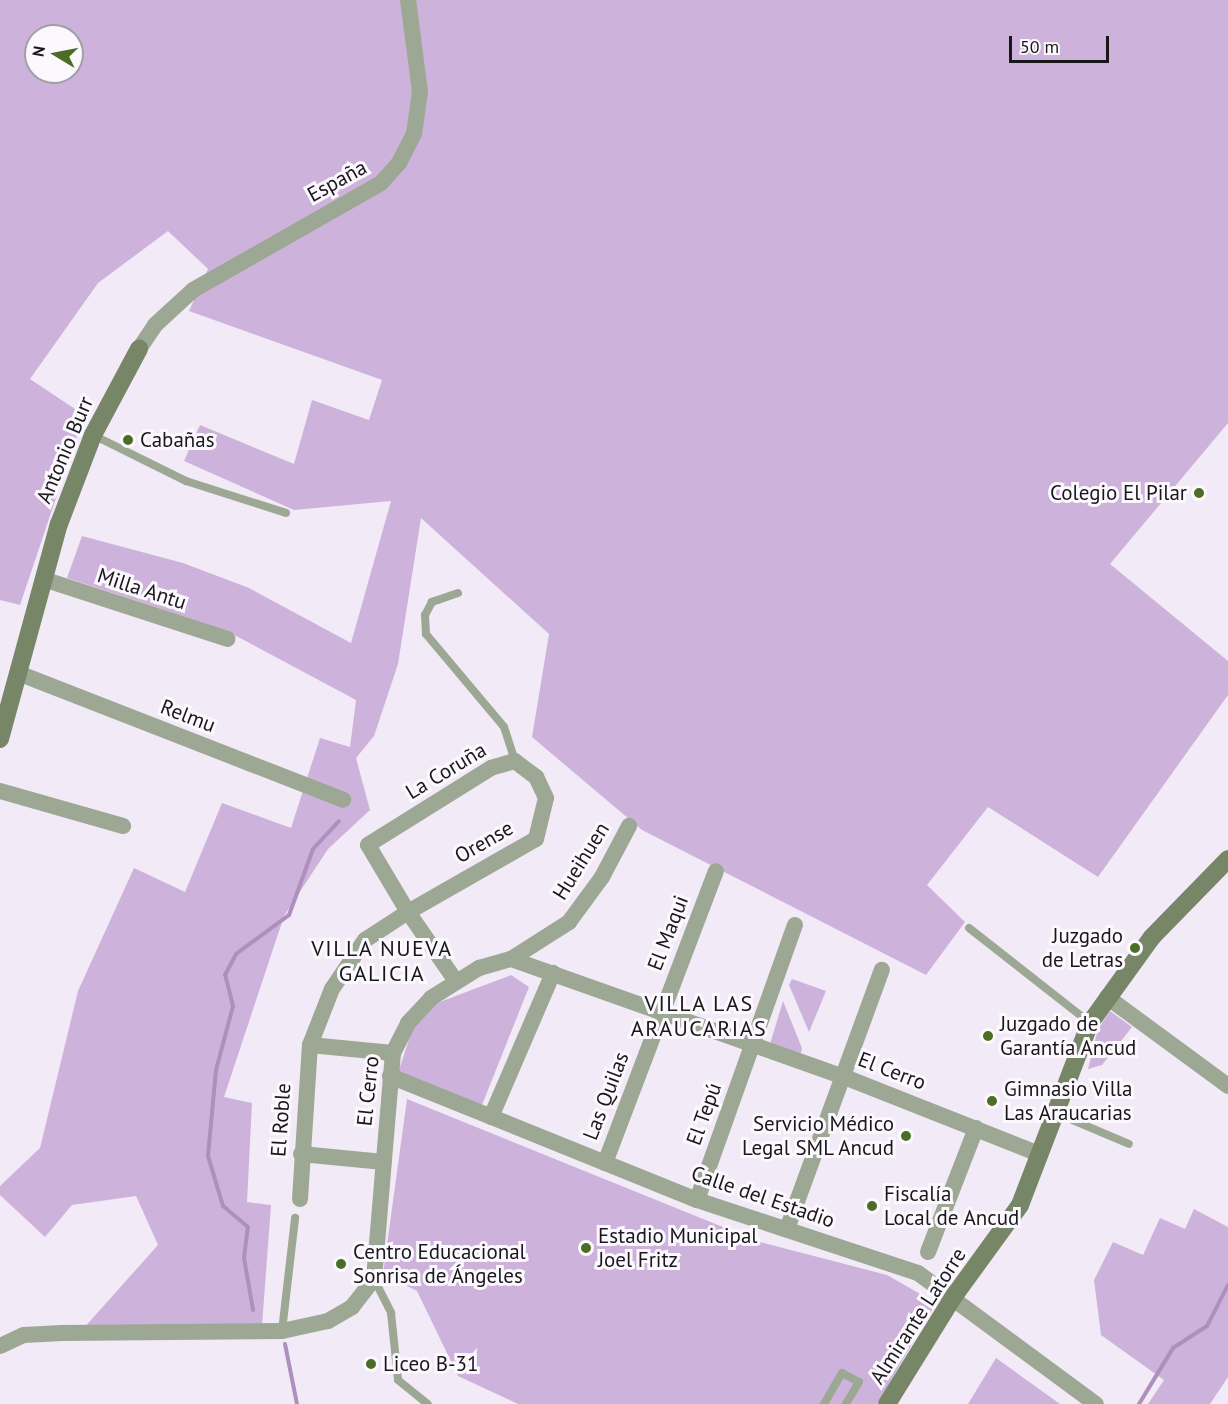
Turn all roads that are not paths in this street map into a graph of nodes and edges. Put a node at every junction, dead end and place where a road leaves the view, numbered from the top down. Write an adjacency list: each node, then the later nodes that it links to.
1 (408, 0): 2 (street, España)
2 (269, 242): 3 (street, Antonio Burr)
3 (139, 349): 4 (main road, Antonio Burr)
4 (93, 435): 5 (lane); 6 (main road, Antonio Burr)
5 (286, 513)
6 (43, 579): 8 (street, Milla Antu); 9 (main road, Antonio Burr)
7 (458, 593): 11 (lane)
8 (228, 639)
9 (18, 673): 10 (main road, Antonio Burr); 14 (street, Relmu)
10 (0, 739)
11 (515, 761): 12 (street, La Coruña); 19 (street, La Coruña)
12 (543, 787): 19 (street, Orense)
13 (0, 791): 15 (street)
14 (343, 800)
15 (123, 826)
16 (629, 826): 22 (street, Hueihuen)
17 (1228, 859): 26 (main road, Almirante Latorre)
18 (716, 871): 27 (street, El Maqui)
19 (408, 912): 25 (street); 30 (street, El Roble)
20 (795, 926): 29 (street, El Tepú)
21 (969, 928): 28 (lane)
22 (511, 959): 24 (street, El Cerro); 25 (street, El Cerro)
23 (882, 970): 33 (street)
24 (553, 973): 27 (street, El Cerro); 36 (street)
25 (455, 980): 31 (street, El Cerro)
26 (1107, 997): 28 (main road, Almirante Latorre); 34 (street)
27 (663, 1012): 29 (street, El Cerro); 42 (street, Las Quilas)
28 (1090, 1023): 35 (main road, Almirante Latorre)
29 (753, 1043): 33 (street, El Cerro); 44 (street, El Tepú)
30 (310, 1045): 31 (street); 39 (street, El Roble)
31 (393, 1053): 32 (street, El Cerro)
32 (390, 1076): 36 (street, Calle del Estadio); 41 (street, El Cerro)
33 (842, 1076): 37 (street, El Cerro); 46 (street)
34 (1228, 1086)
35 (1056, 1113): 38 (lane); 40 (main road, Almirante Latorre)
36 (491, 1117): 42 (street, Calle del Estadio)
37 (976, 1128): 40 (street, El Cerro); 47 (street)
38 (1129, 1144)
39 (301, 1154): 41 (street); 43 (street, El Roble)
40 (1040, 1154): 49 (main road, Almirante Latorre)
41 (384, 1162): 48 (street, El Cerro)
42 (605, 1163): 44 (street, Calle del Estadio)
43 (300, 1198)
44 (697, 1200): 46 (street, Calle del Estadio)
45 (295, 1218): 50 (lane)
46 (787, 1229): 49 (street, Calle del Estadio)
47 (928, 1252)
48 (374, 1279): 50 (street); 52 (lane)
49 (954, 1296): 55 (main road, Almirante Latorre); 56 (street, Calle del Estadio)
50 (282, 1331): 51 (street)
51 (0, 1346)
52 (428, 1404)
53 (824, 1404): 54 (lane)
54 (846, 1404)
55 (887, 1404)
56 (1096, 1404)

